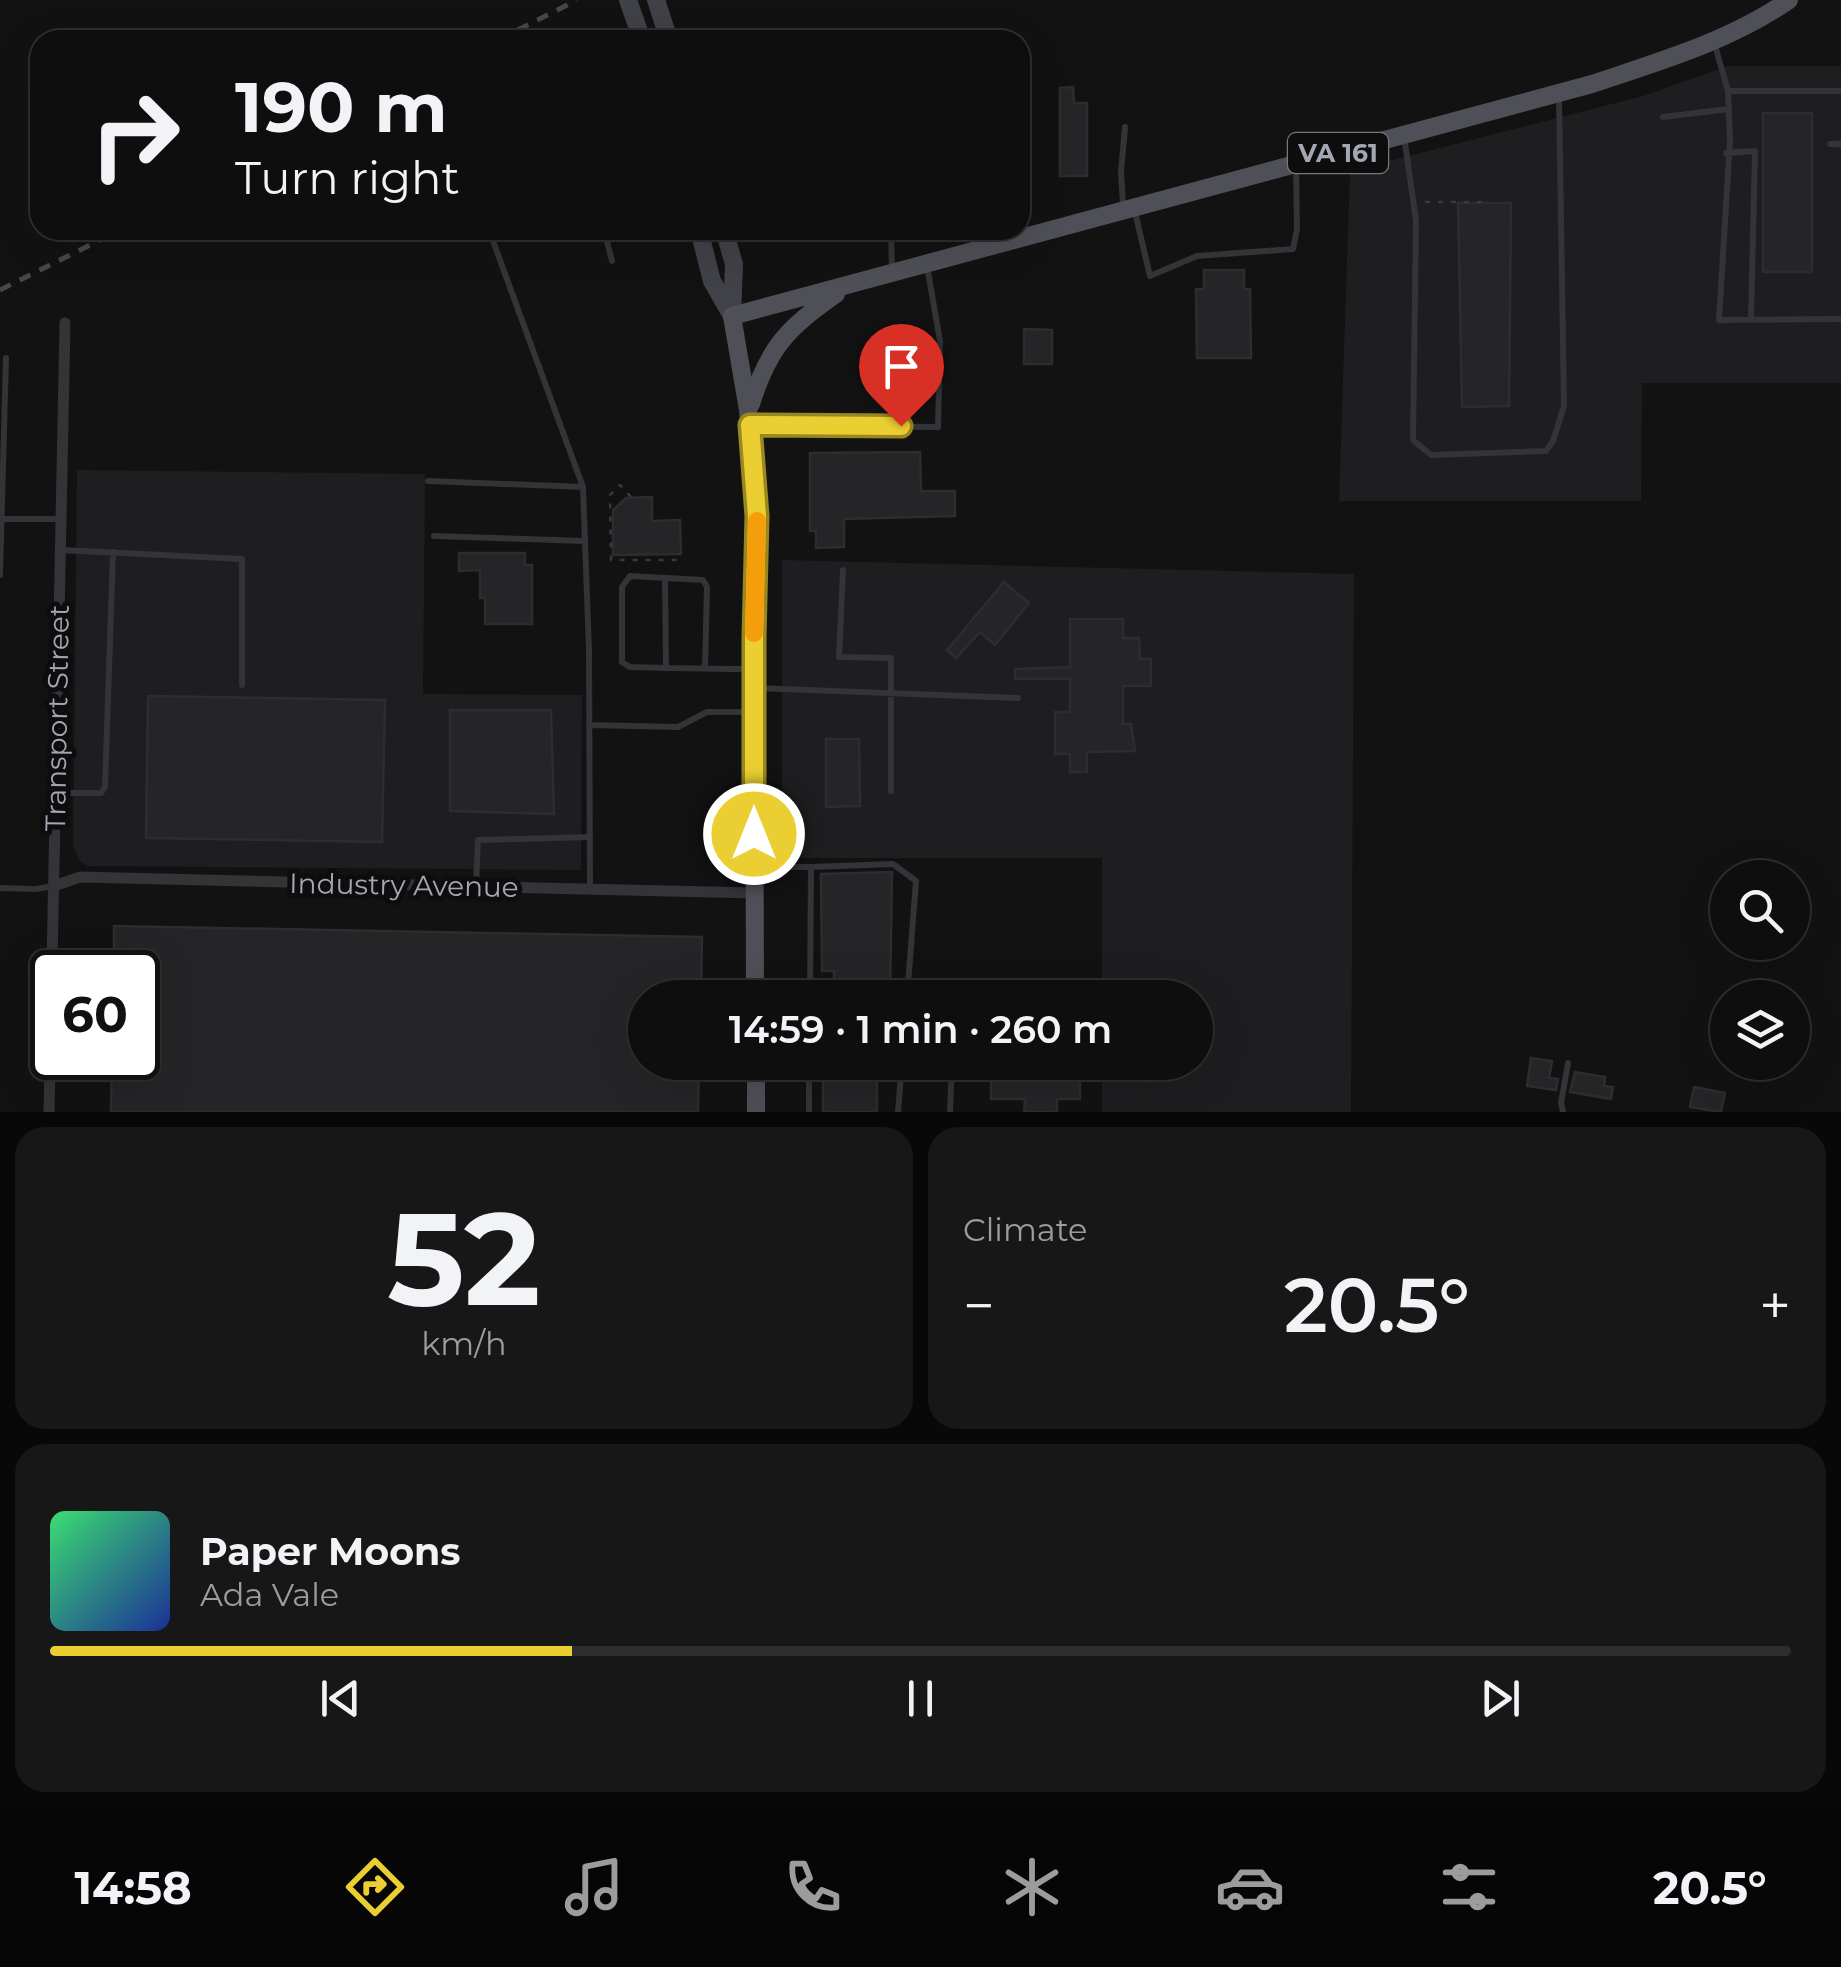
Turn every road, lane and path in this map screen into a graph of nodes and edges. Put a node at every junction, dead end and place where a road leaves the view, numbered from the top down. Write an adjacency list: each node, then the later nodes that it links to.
1 (628, 0): 4 (main road)
2 (656, 0): 5 (main road)
3 (1789, 0): 6 (main road, VA 161)
4 (638, 30)
5 (667, 30)
6 (1714, 40): 7 (lane); 9 (main road, VA 161)
7 (1728, 91): 8 (lane); 10 (lane)
8 (1841, 91)
9 (1559, 93): 13 (main road, VA 161); 13 (lane)
10 (1729, 109): 11 (lane); 16 (lane)
11 (1664, 117)
12 (1125, 127): 20 (lane)
13 (1404, 135): 17 (main road, VA 161)
14 (1830, 144): 15 (lane)
15 (1841, 144)
16 (1726, 153): 33 (lane); 33 (lane)
17 (1296, 164): 20 (main road, VA 161); 20 (lane)
18 (1435, 202): 19 (path)
19 (1484, 202)
20 (1129, 210): 21 (main road, VA 161)
21 (1030, 237)
22 (493, 240): 39 (lane)
23 (607, 240): 28 (lane)
24 (702, 240): 32 (main road)
25 (727, 240): 32 (main road)
26 (892, 240): 30 (lane)
27 (1019, 240): 29 (main road, VA 161)
28 (612, 261)
29 (927, 265): 30 (main road, VA 161); 37 (lane)
30 (893, 275): 31 (main road, VA 161)
31 (845, 288): 32 (main road, VA 161); 37 (main road, VA 161)
32 (732, 316): 37 (main road, VA 161)
33 (1751, 319): 34 (lane)
34 (1841, 319)
35 (65, 324): 42 (street, Transport Street)
36 (6, 358): 41 (lane)
37 (749, 418): 55 (main road, VA 161)
38 (428, 481): 39 (lane)
39 (584, 487): 44 (lane)
40 (631, 498): 48 (path)
41 (2, 519): 42 (lane); 51 (lane)
42 (61, 520): 45 (street, Transport Street)
43 (434, 536): 44 (lane)
44 (585, 541): 47 (lane)
45 (60, 550): 46 (lane); 62 (street, Transport Street)
46 (113, 552): 56 (lane); 62 (lane)
47 (586, 560): 48 (path); 60 (lane)
48 (611, 560): 49 (path)
49 (680, 560)
50 (843, 570): 57 (lane)
51 (0, 575)
52 (665, 578): 53 (lane); 53 (lane); 54 (lane)
53 (666, 668): 54 (lane)
54 (705, 668): 55 (lane)
55 (754, 679): 57 (lane); 59 (main road, VA 161)
56 (242, 685)
57 (892, 694): 58 (lane); 61 (lane)
58 (1018, 698)
59 (754, 712): 60 (lane); 64 (main road, VA 161)
60 (589, 724): 63 (lane)
61 (892, 791)
62 (55, 793): 66 (street, Transport Street)
63 (590, 837): 68 (lane); 69 (lane)
64 (754, 867): 65 (lane); 70 (main road, VA 161)
65 (811, 867): 72 (lane); 73 (lane)
66 (54, 886): 67 (lane); 68 (street, Industry Avenue); 79 (street, Transport Street)
67 (0, 888)
68 (476, 888): 69 (street, Industry Avenue)
69 (590, 890): 70 (street, Industry Avenue)
70 (754, 893): 71 (main road, VA 161)
71 (756, 980)
72 (810, 980)
73 (908, 980)
74 (1568, 1064): 84 (lane)
75 (756, 1080): 80 (main road)
76 (809, 1080): 81 (lane)
77 (901, 1080): 82 (lane)
78 (951, 1080): 83 (lane)
79 (49, 1112)
80 (756, 1112)
81 (809, 1112)
82 (898, 1112)
83 (950, 1112)
84 (1563, 1112)

